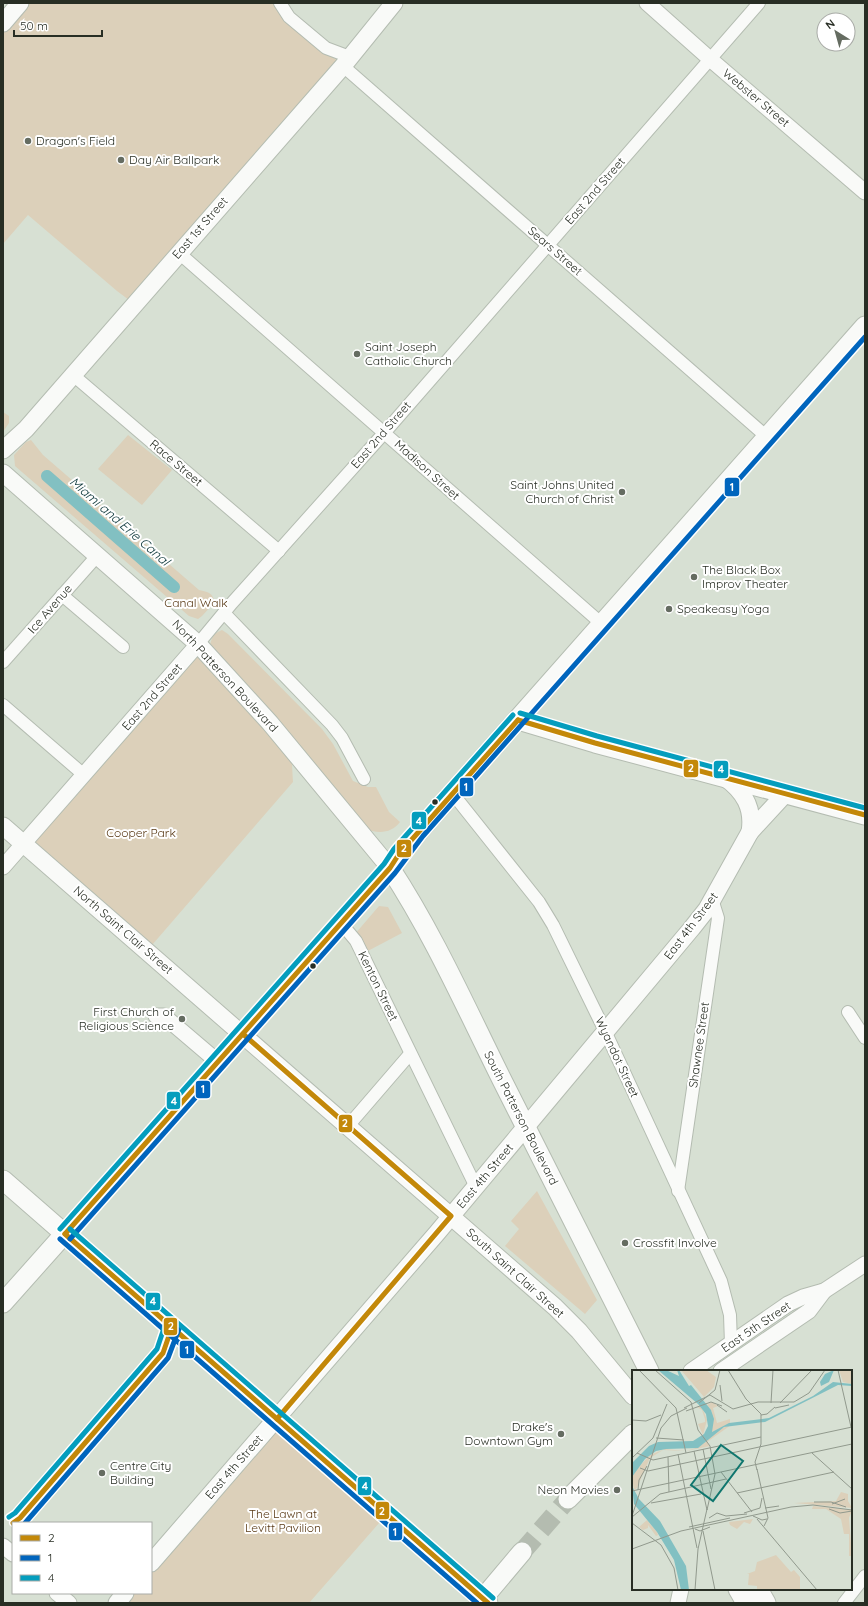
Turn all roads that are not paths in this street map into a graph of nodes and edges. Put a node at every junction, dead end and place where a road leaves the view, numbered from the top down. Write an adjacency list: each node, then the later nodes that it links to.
1 (20, 3): 6 (main road)
2 (280, 3): 8 (street, Sears Street)
3 (394, 3): 8 (main road, East 1st Street)
4 (647, 3): 7 (street, Webster Street)
5 (759, 3): 7 (street, East 2nd Street)
6 (3, 23)
7 (710, 59): 9 (street, Webster Street); 10 (street, East 2nd Street)
8 (346, 61): 10 (street, Sears Street); 11 (main road, East 1st Street)
9 (865, 192)
10 (548, 245): 14 (street, East 2nd Street); 15 (street, Sears Street)
11 (179, 253): 13 (main road, East 1st Street); 14 (street, Madison Street)
12 (865, 326): 15 (main road)
13 (73, 375): 16 (main road, East 1st Street); 18 (street, Race Street)
14 (385, 432): 18 (street, East 2nd Street); 22 (street, Madison Street)
15 (767, 437): 22 (main road)
16 (3, 450)
17 (3, 473): 19 (main road, North Patterson Boulevard)
18 (279, 551): 21 (street, East 2nd Street)
19 (97, 556): 20 (street, Ice Avenue); 23 (main road, North Patterson Boulevard)
20 (62, 595): 24 (street); 25 (street, Ice Avenue)
21 (224, 613): 23 (street, East 2nd Street); 30 (street)
22 (602, 624): 27 (main road)
23 (198, 644): 28 (street, East 2nd Street); 38 (main road, North Patterson Boulevard)
24 (123, 647)
25 (3, 662)
26 (3, 705): 28 (street)
27 (518, 720): 29 (main road); 31 (main road)
28 (84, 775): 36 (street, East 2nd Street)
29 (724, 777): 32 (main road); 35 (main road)
30 (364, 779)
31 (453, 794): 38 (main road); 43 (street, Wyandot Street)
32 (785, 794): 33 (main road); 35 (main road, East 4th Street)
33 (865, 815)
34 (3, 826): 36 (main road, North Saint Clair Street)
35 (750, 832): 39 (main road, East 4th Street)
36 (23, 844): 37 (street, East 2nd Street); 44 (main road, North Saint Clair Street)
37 (3, 867)
38 (390, 868): 40 (main road); 49 (main road, South Patterson Boulevard)
39 (712, 899): 43 (main road, East 4th Street); 52 (street, Shawnee Street)
40 (340, 923): 44 (main road); 46 (street, Kenton Street)
41 (848, 1012): 45 (street)
42 (156, 1016): 47 (street)
43 (605, 1031): 49 (main road, East 4th Street); 52 (street, Wyandot Street)
44 (243, 1034): 47 (main road); 48 (main road, South Saint Clair Street)
45 (865, 1038)
46 (410, 1054): 48 (street); 51 (street, Kenton Street)
47 (218, 1062): 54 (main road)
48 (348, 1126): 53 (main road, South Saint Clair Street)
49 (525, 1127): 51 (main road, East 4th Street); 59 (main road, South Patterson Boulevard)
50 (3, 1180): 54 (main road)
51 (476, 1187): 53 (main road, East 4th Street)
52 (678, 1191): 58 (street, Wyandot Street)
53 (451, 1216): 62 (main road, South Saint Clair Street); 63 (main road, East 4th Street)
54 (65, 1234): 57 (main road); 63 (main road)
55 (865, 1264): 56 (street, East 5th Street)
56 (824, 1291): 58 (street, East 5th Street); 61 (street, East 5th Street)
57 (3, 1303)
58 (730, 1344): 60 (street, East 5th Street)
59 (648, 1370)
60 (693, 1370)
61 (723, 1370)
62 (632, 1395)
63 (277, 1419): 69 (main road, East 4th Street); 76 (main road)
64 (632, 1435): 65 (main road)
65 (568, 1499)
66 (3, 1546): 68 (street)
67 (522, 1552): 76 (main road)
68 (12, 1553)
69 (152, 1562)
70 (865, 1576): 82 (street)
71 (681, 1590): 79 (street)
72 (739, 1590): 80 (main road)
73 (759, 1590): 81 (main road)
74 (58, 1594): 77 (street)
75 (124, 1594): 78 (main road)
76 (483, 1601)
77 (69, 1603)
78 (117, 1603)
79 (678, 1603)
80 (746, 1603)
81 (766, 1603)
82 (844, 1603)

